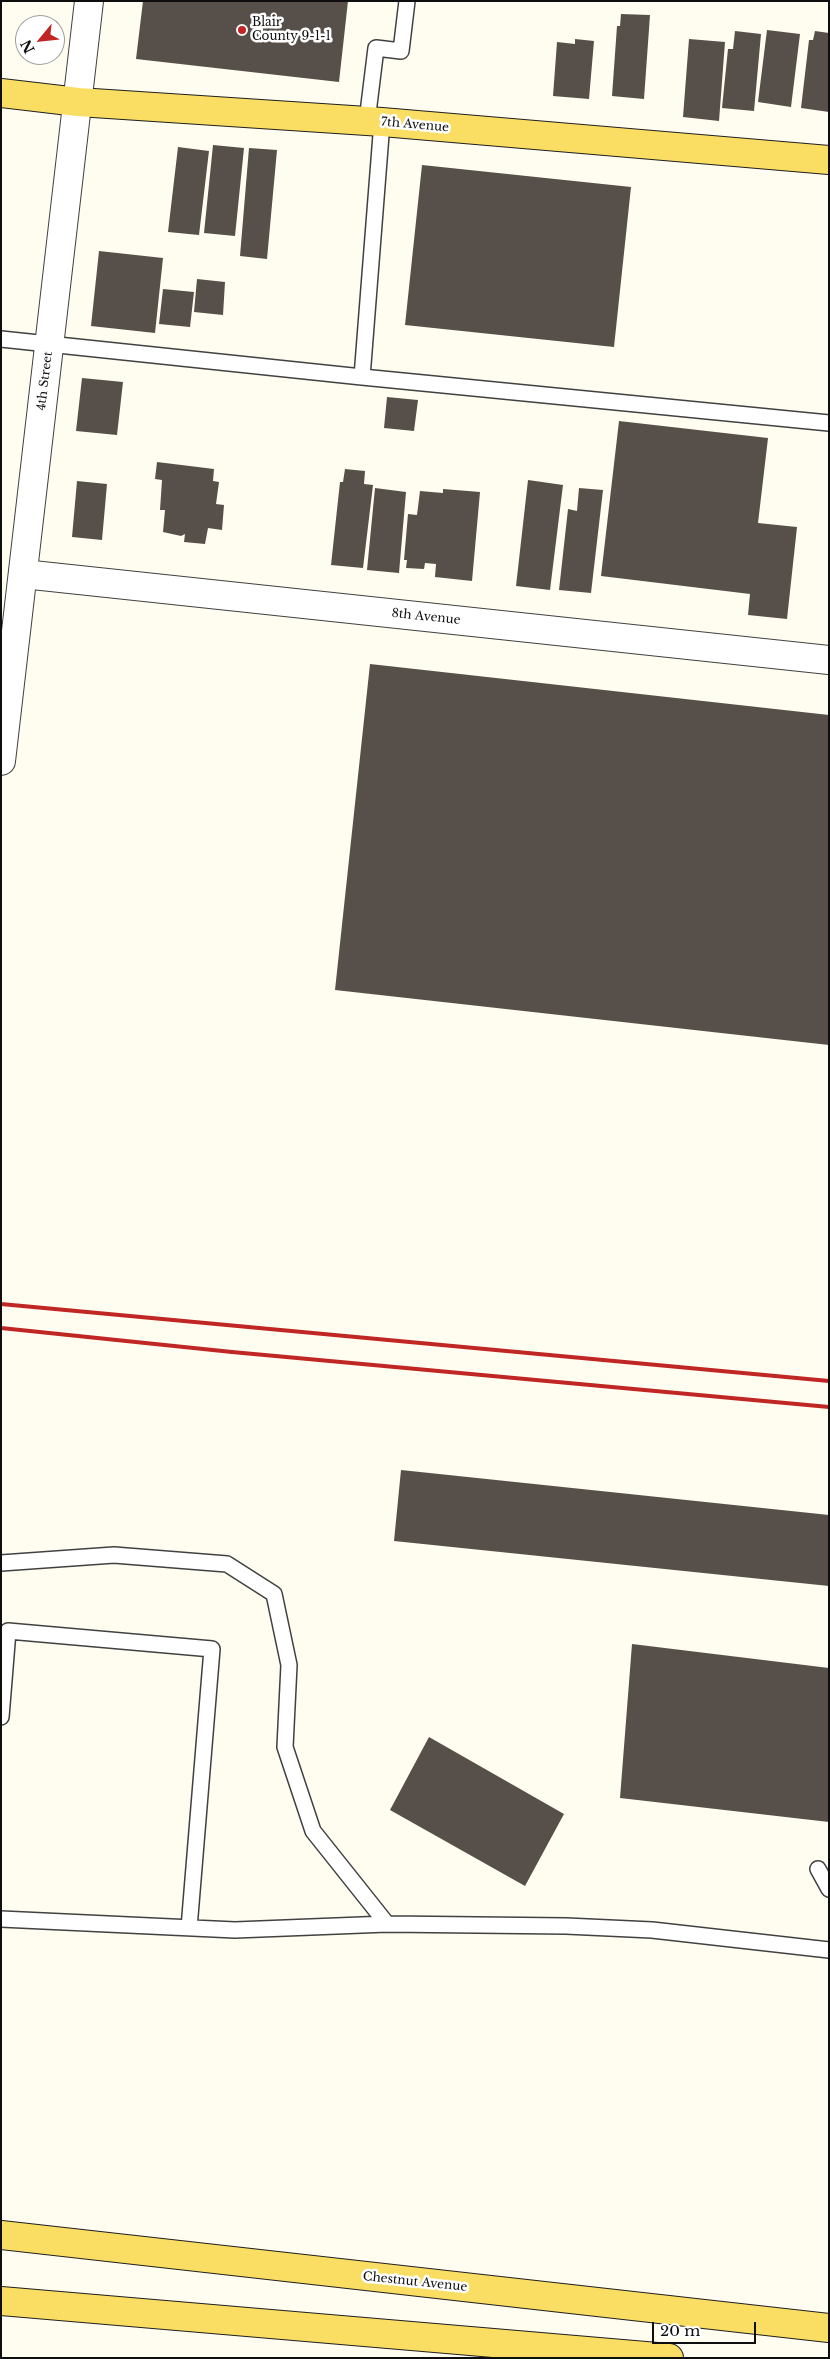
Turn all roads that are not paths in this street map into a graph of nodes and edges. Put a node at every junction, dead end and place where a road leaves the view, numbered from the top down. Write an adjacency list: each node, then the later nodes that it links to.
1 (89, 1): 4 (street, 4th Street)
2 (407, 1): 5 (lane)
3 (1, 93): 4 (main road, 7th Avenue)
4 (78, 102): 5 (main road, 7th Avenue); 8 (street, 4th Street)
5 (375, 121): 6 (main road, 7th Avenue); 9 (lane)
6 (829, 160)
7 (1, 339): 8 (lane)
8 (50, 344): 9 (lane); 11 (street, 4th Street)
9 (362, 378): 10 (lane)
10 (829, 423)
11 (23, 574): 12 (street, 8th Avenue); 13 (street, 4th Street)
12 (829, 660)
13 (3, 724): 14 (street, 4th Street)
14 (1, 761)
15 (1, 1563): 20 (lane)
16 (1, 1717): 21 (lane)
17 (818, 1869): 18 (lane)
18 (829, 1889)
19 (1, 1919): 21 (lane)
20 (388, 1924): 21 (lane); 22 (lane)
21 (189, 1928)
22 (829, 1950)
23 (1, 2235): 25 (main road, Chestnut Avenue)
24 (1, 2301): 26 (main road)
25 (829, 2328)
26 (669, 2358)

